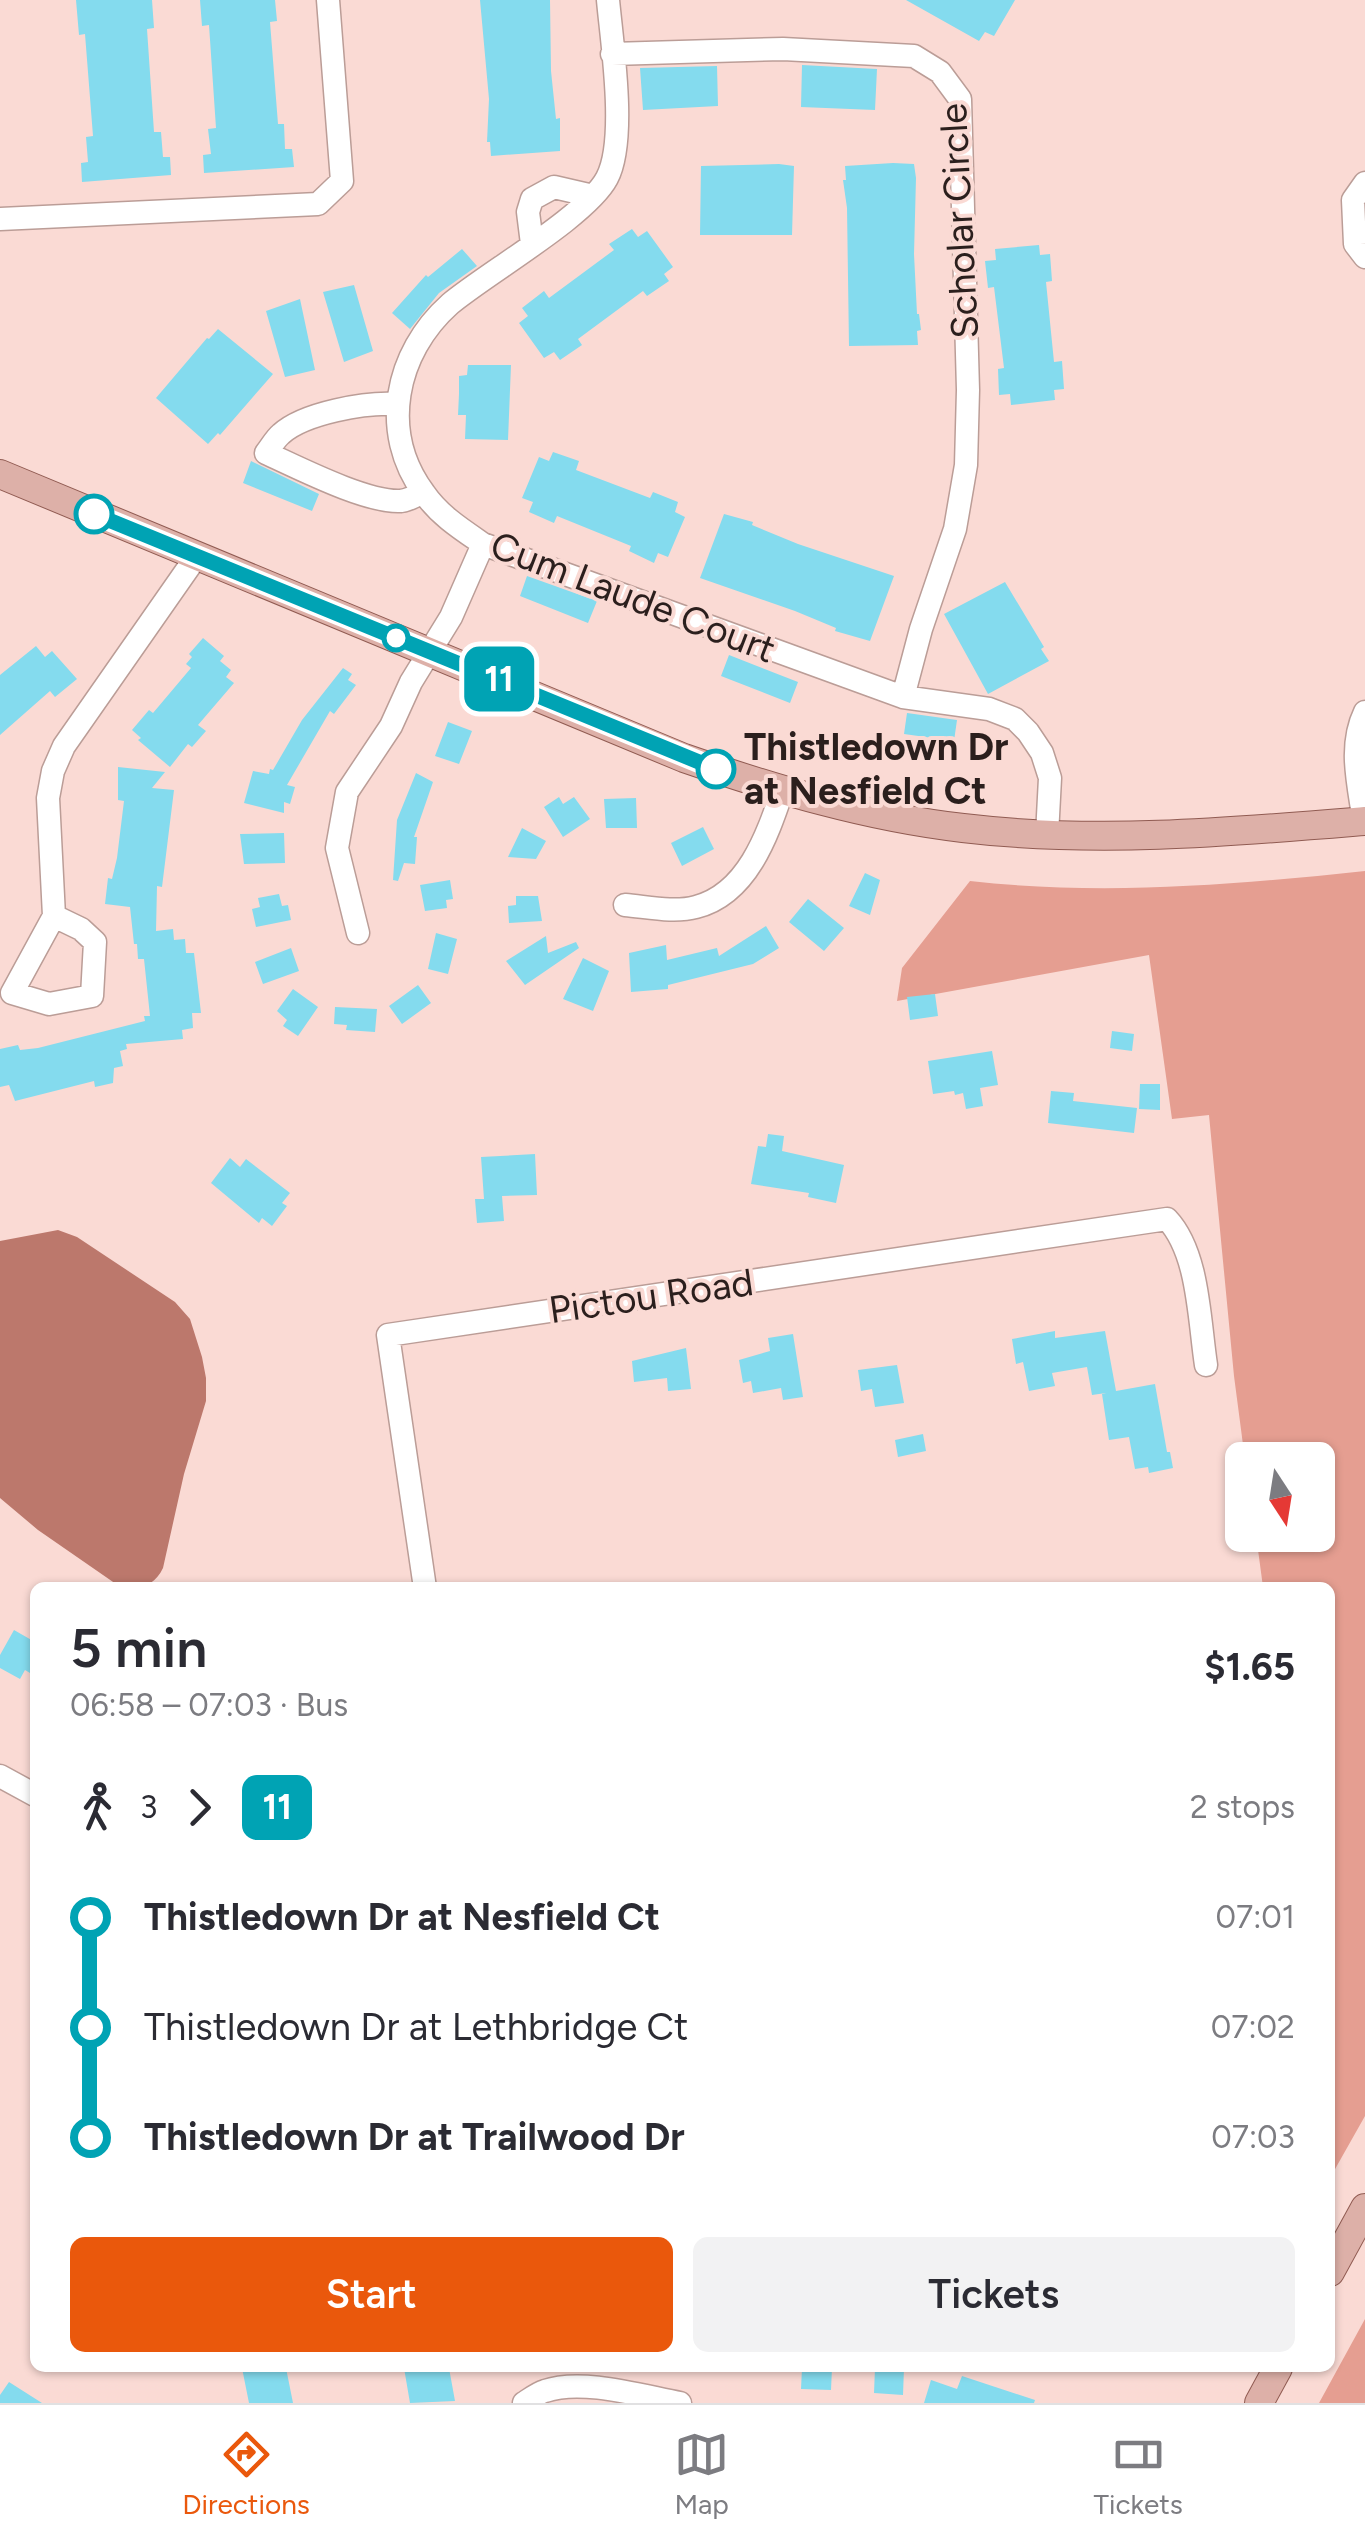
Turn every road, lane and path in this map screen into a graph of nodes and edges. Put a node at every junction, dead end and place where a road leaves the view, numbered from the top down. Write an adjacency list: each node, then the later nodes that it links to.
1 (328, 0): 6 (street)
2 (608, 0): 3 (street, Cum Laude Court)
3 (612, 54): 5 (street, Cum Laude Court); 15 (street, Scholar Circle)
4 (1365, 183): 8 (street)
5 (593, 196): 7 (street, Cum Laude Court); 7 (street)
6 (0, 218)
7 (532, 244): 9 (street, Cum Laude Court)
8 (1365, 257)
9 (396, 404): 11 (street, Cum Laude Court); 11 (street)
10 (0, 474): 13 (main road)
11 (423, 492): 12 (street, Cum Laude Court)
12 (483, 544): 14 (street); 15 (street, Cum Laude Court)
13 (196, 557): 14 (main road); 22 (street)
14 (429, 651): 18 (main road); 23 (street)
15 (903, 697): 20 (street, Cum Laude Court)
16 (1365, 712): 17 (street)
17 (1360, 736): 19 (street)
18 (782, 792): 20 (main road); 21 (street)
19 (1364, 822): 20 (main road)
20 (1046, 835)
21 (626, 905)
22 (54, 916)
23 (358, 932)
24 (1206, 1366): 25 (street, Pictou Road)
25 (424, 1582)
26 (0, 1776): 27 (street)
27 (30, 1792)
28 (1365, 2208): 29 (main road)
29 (1335, 2263)
30 (1276, 2372): 33 (main road)
31 (524, 2403): 32 (street)
32 (680, 2403)
33 (1259, 2403)

